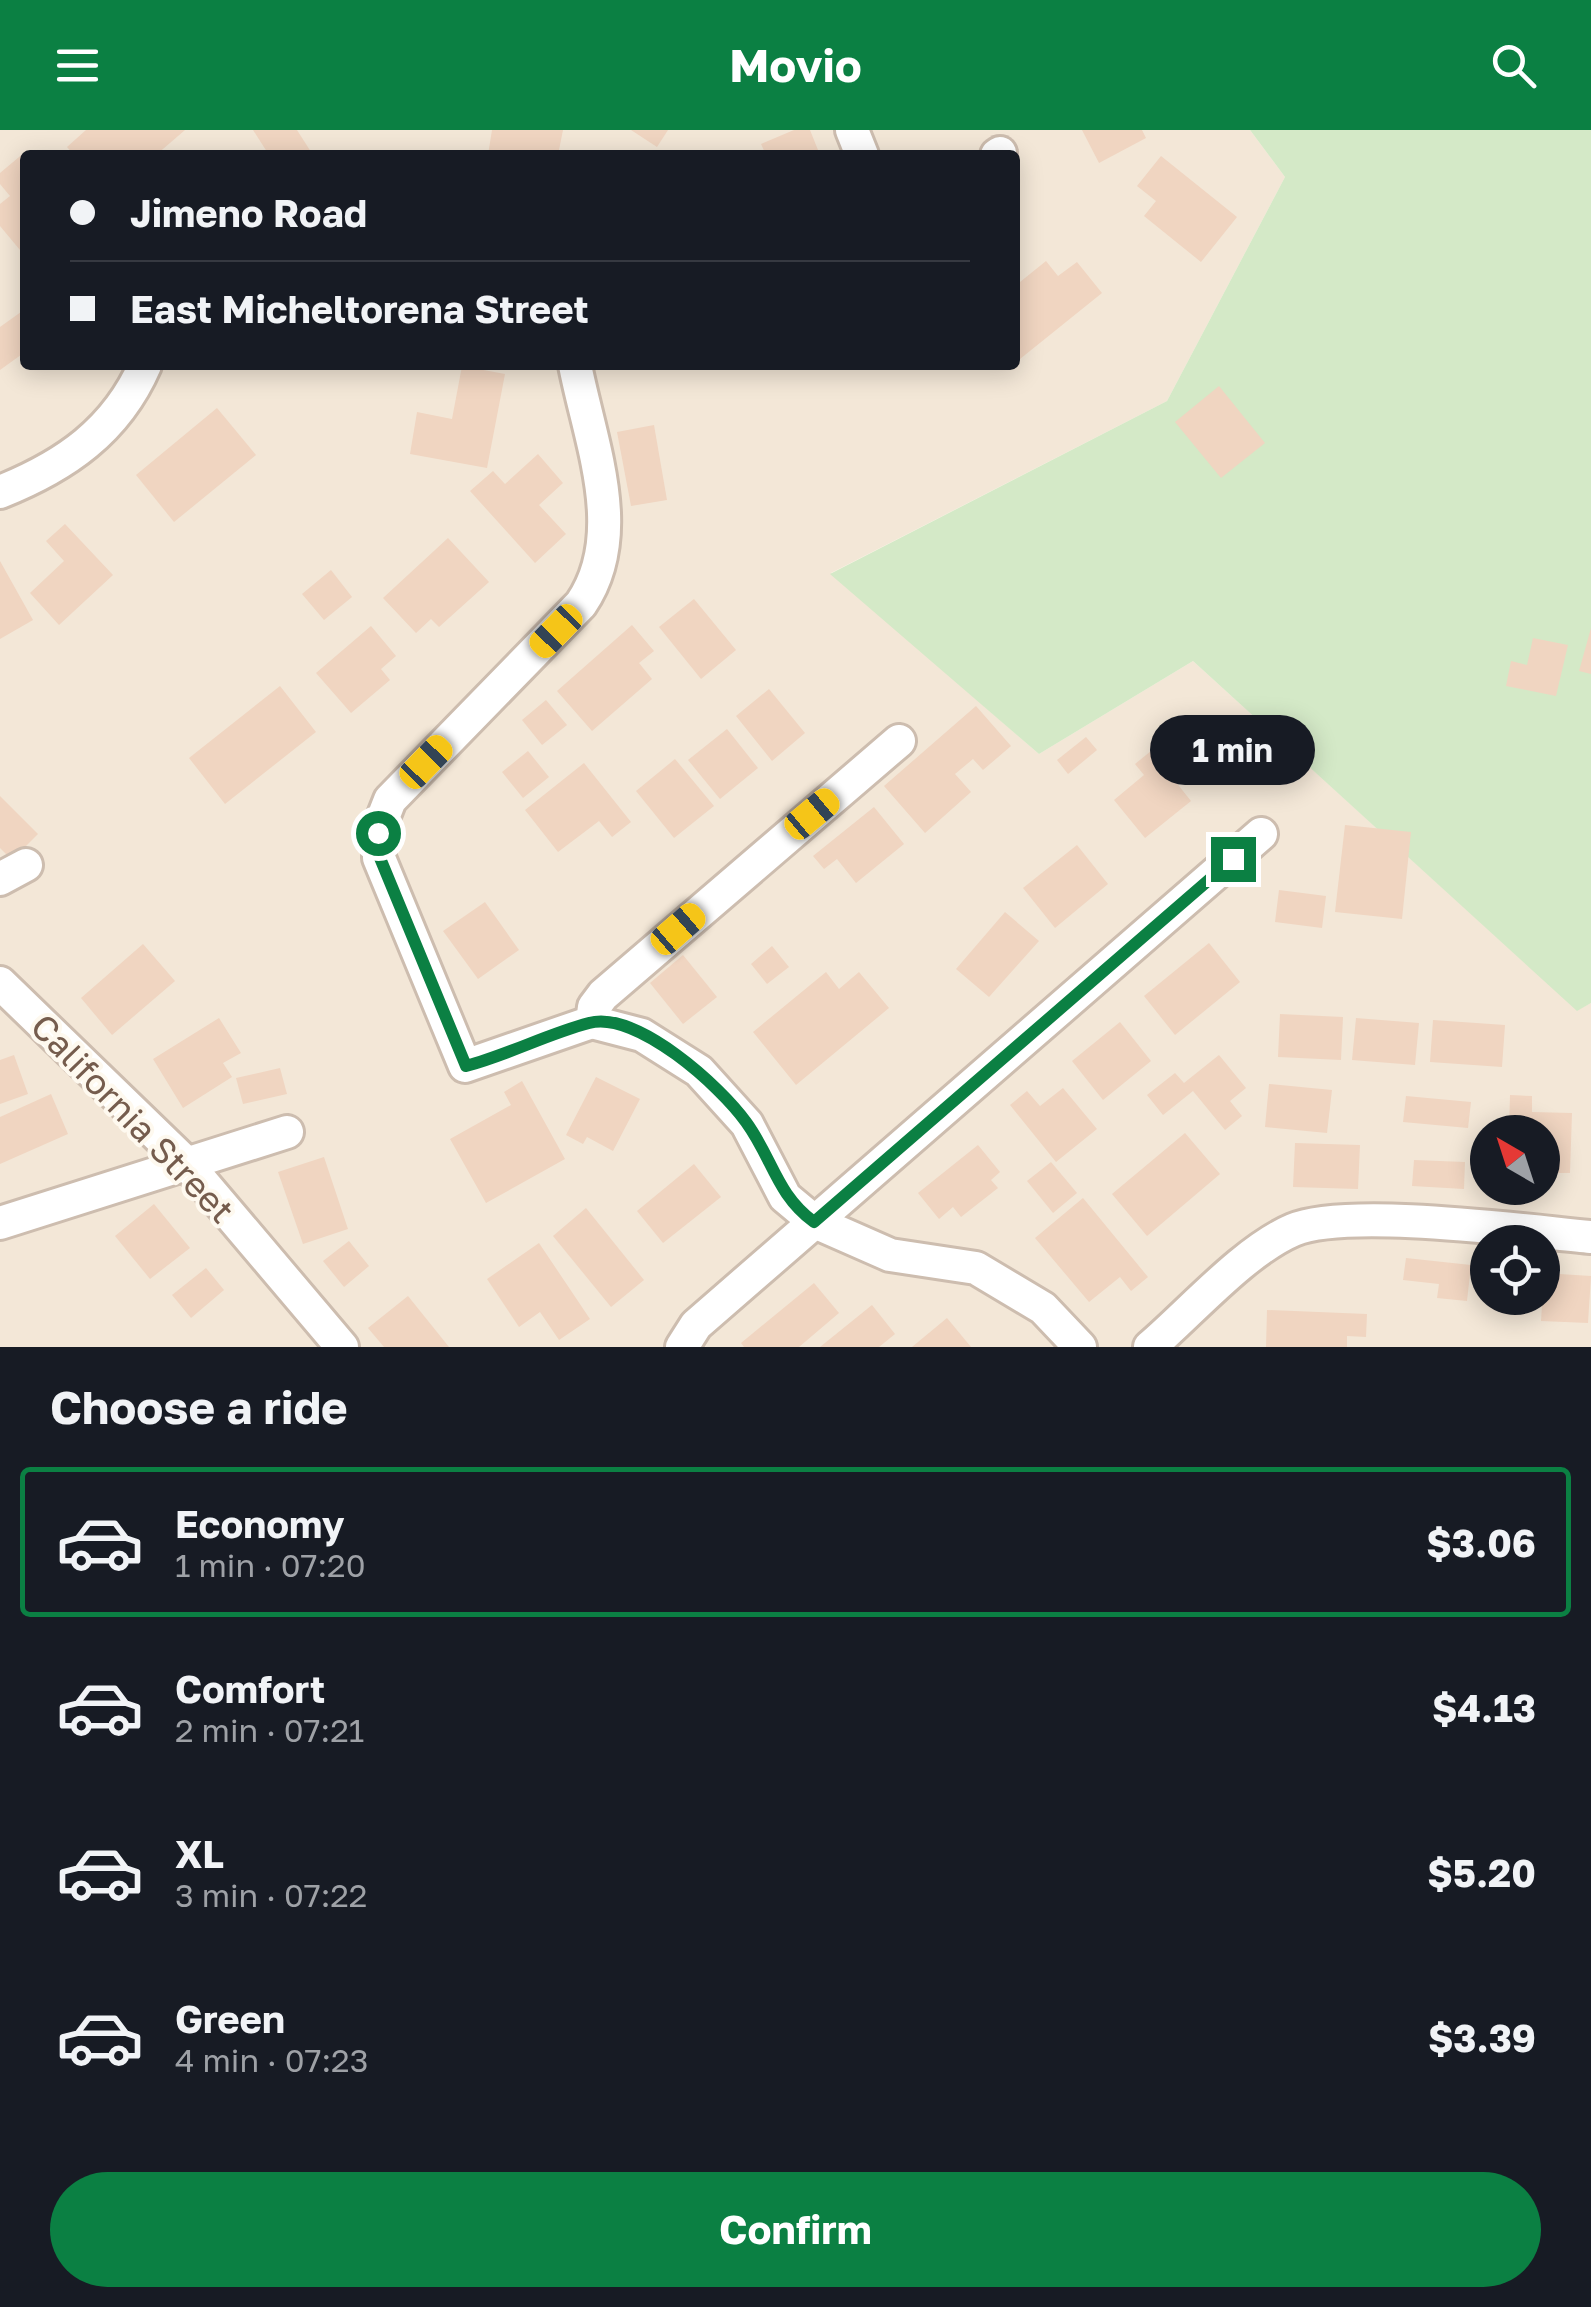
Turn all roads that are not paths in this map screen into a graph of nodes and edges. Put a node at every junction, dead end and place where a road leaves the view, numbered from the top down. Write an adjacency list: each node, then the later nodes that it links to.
1 (142, 370): 3 (street)
2 (576, 370): 7 (street)
3 (0, 492)
4 (899, 740): 7 (street)
5 (1261, 834): 10 (street)
6 (0, 983): 9 (street, California Street)
7 (592, 1022): 10 (street)
8 (287, 1132): 9 (street)
9 (187, 1164): 11 (street); 13 (street, California Street)
10 (814, 1222): 14 (street); 15 (street)
11 (0, 1223)
12 (1591, 1237): 16 (street)
13 (325, 1341)
14 (682, 1347)
15 (1080, 1347)
16 (1150, 1347)

